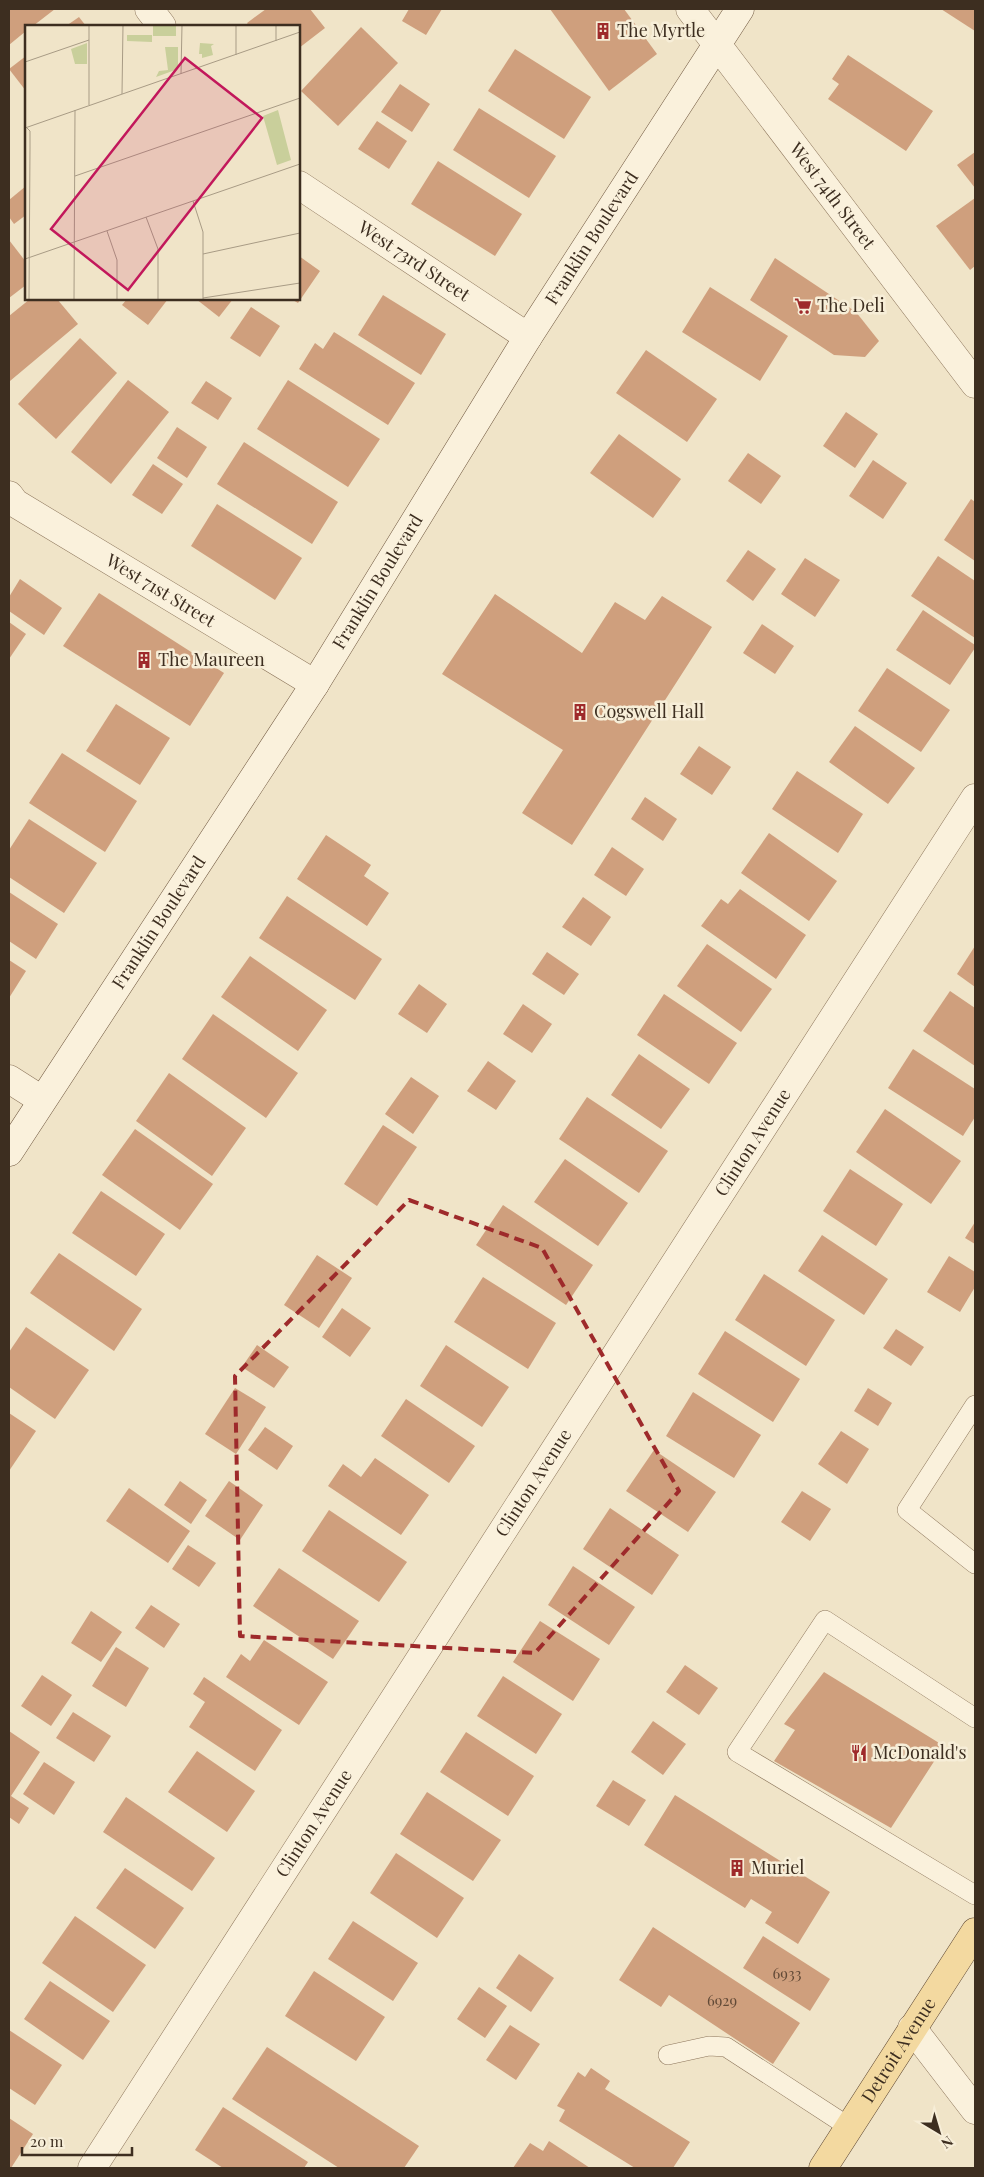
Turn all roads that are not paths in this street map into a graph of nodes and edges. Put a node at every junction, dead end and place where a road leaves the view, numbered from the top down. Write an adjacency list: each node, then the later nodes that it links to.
1 (149, 9): 4 (street)
2 (690, 9): 5 (street, West 74th Street)
3 (740, 9): 5 (street, Franklin Boulevard)
4 (161, 25)
5 (717, 44): 7 (street, Franklin Boulevard); 8 (street, West 74th Street)
6 (300, 186): 7 (street, West 73rd Street)
7 (528, 337): 10 (street, Franklin Boulevard)
8 (975, 384)
9 (9, 494): 10 (street, West 71st Street)
10 (314, 684): 13 (street, Franklin Boulevard)
11 (975, 798): 24 (street, Clinton Avenue)
12 (9, 1078): 13 (street)
13 (42, 1100): 14 (street, Franklin Boulevard)
14 (9, 1152)
15 (975, 1404): 16 (lane)
16 (975, 1564)
17 (975, 1718): 18 (lane)
18 (975, 1895)
19 (975, 1932): 20 (main road, Detroit Avenue)
20 (912, 2028): 22 (street); 23 (main road, Detroit Avenue)
21 (668, 2055): 23 (lane)
22 (975, 2110)
23 (849, 2127): 25 (main road, Detroit Avenue)
24 (92, 2168)
25 (823, 2168)

